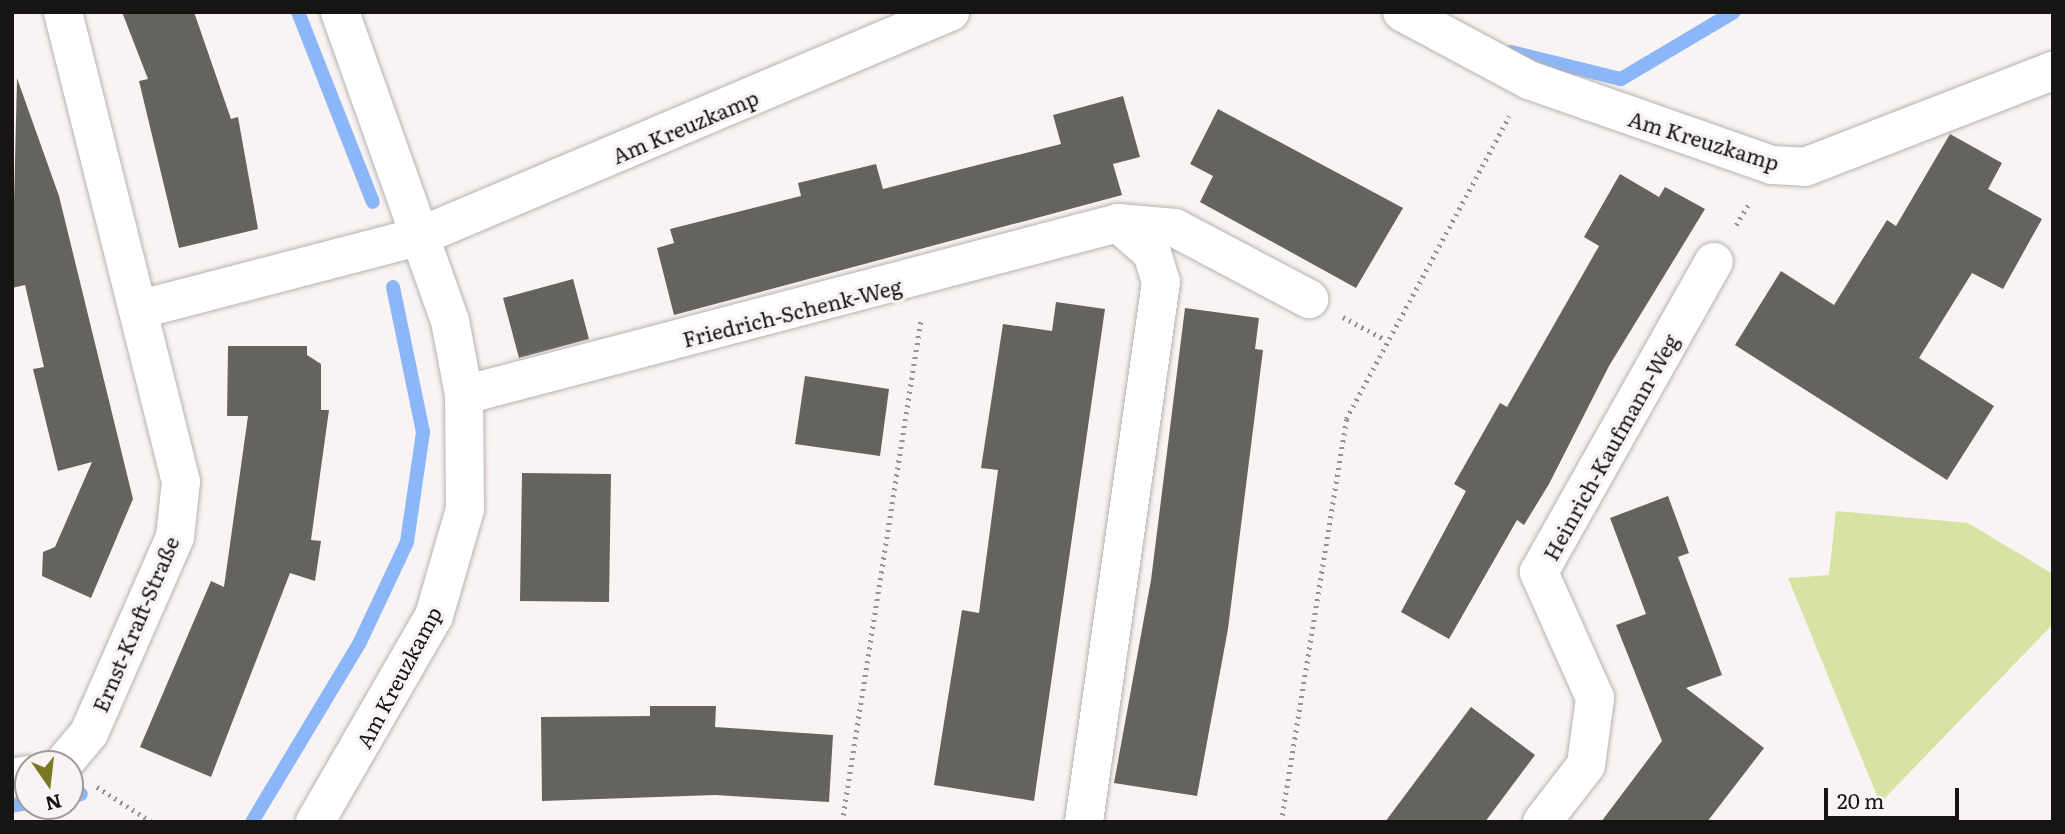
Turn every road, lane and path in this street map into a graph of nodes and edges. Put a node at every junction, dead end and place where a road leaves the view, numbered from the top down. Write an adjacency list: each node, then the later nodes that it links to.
1 (63, 12): 13 (street, Ernst-Kraft-Straße)
2 (340, 12): 9 (street, Am Kreuzkamp)
3 (950, 12): 9 (street, Am Kreuzkamp)
4 (1402, 12): 6 (street, Am Kreuzkamp)
5 (2053, 71): 7 (street, Am Kreuzkamp)
6 (1529, 80): 7 (street, Am Kreuzkamp); 21 (path)
7 (1772, 165): 10 (path)
8 (1118, 223): 11 (street, Friedrich-Schenk-Weg); 12 (street, Friedrich-Schenk-Weg); 20 (street)
9 (418, 237): 13 (street); 14 (street, Am Kreuzkamp)
10 (1714, 262): 22 (street, Heinrich-Kaufmann-Weg)
11 (925, 278): 14 (street, Friedrich-Schenk-Weg); 19 (path)
12 (1309, 299)
13 (141, 309): 15 (street, Ernst-Kraft-Straße)
14 (464, 396): 18 (street, Am Kreuzkamp)
15 (83, 750)
16 (84, 778): 17 (path)
17 (152, 822)
18 (314, 822)
19 (842, 822)
20 (1084, 822)
21 (1281, 822)
22 (1542, 822)

